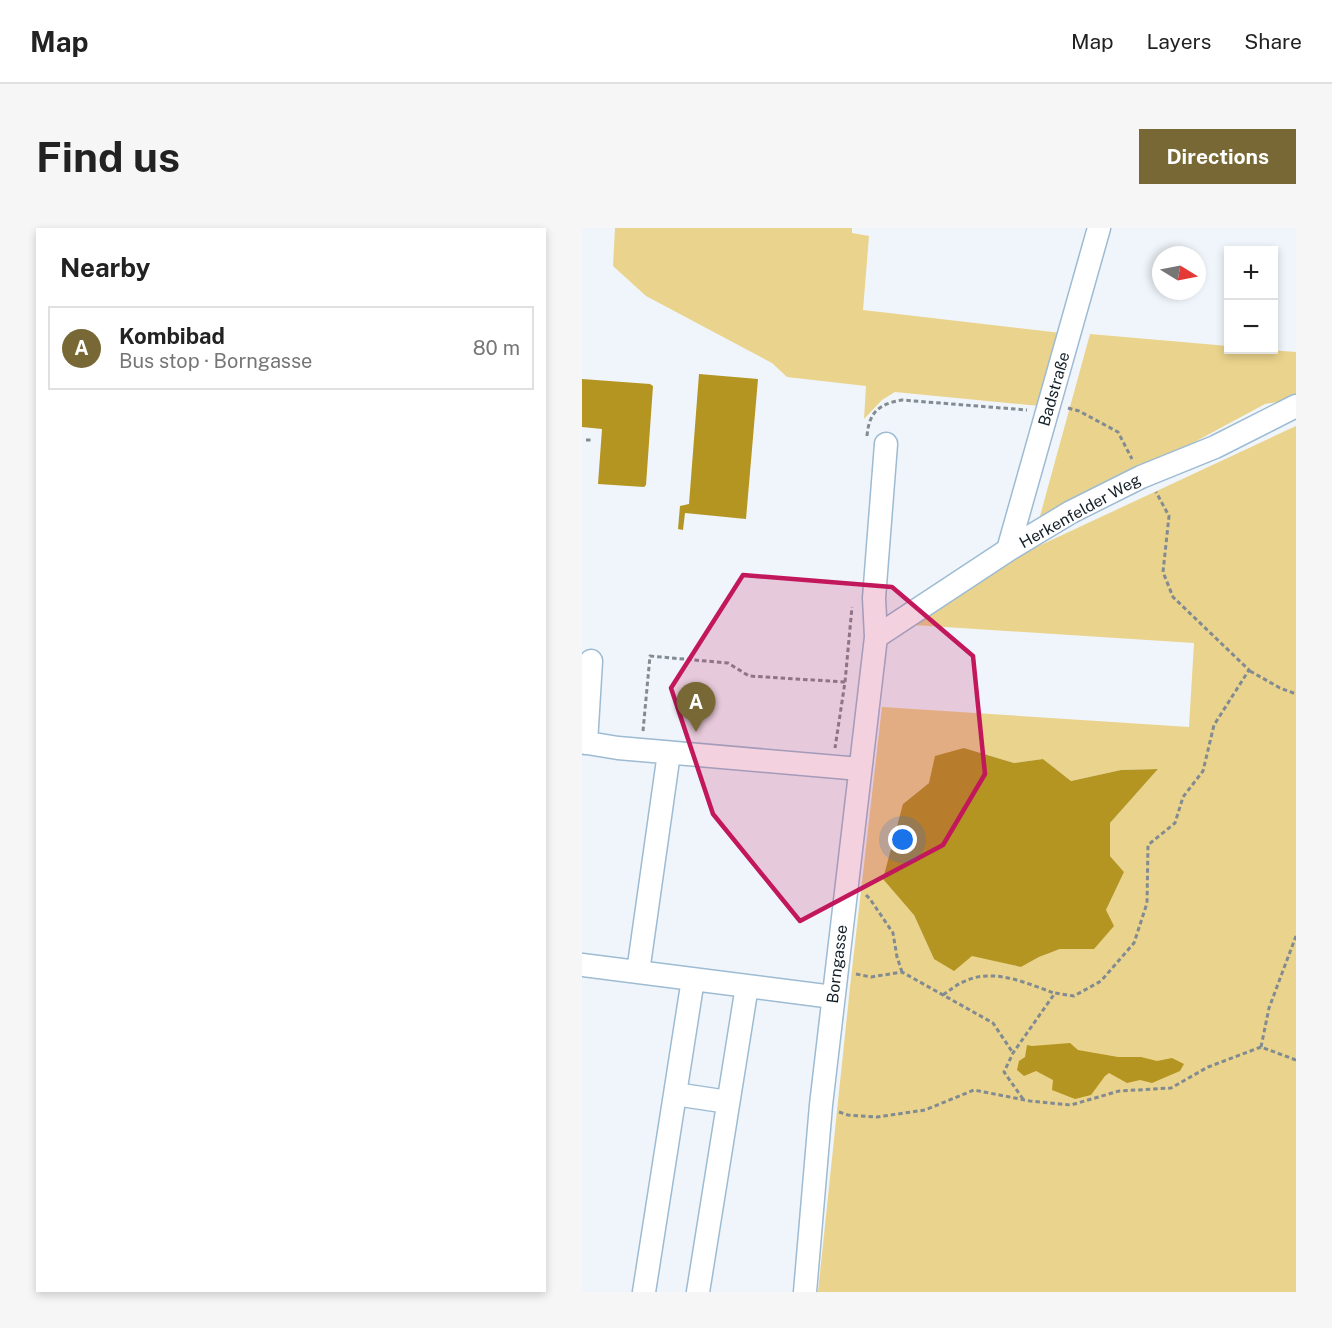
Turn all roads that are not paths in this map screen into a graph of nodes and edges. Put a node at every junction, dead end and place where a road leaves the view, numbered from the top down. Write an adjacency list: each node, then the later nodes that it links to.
1 (1099, 228): 4 (street, Badstraße)
2 (1296, 406): 4 (street, Herkenfelder Weg)
3 (876, 442): 5 (street, Borngasse)
4 (1008, 550): 5 (street, Herkenfelder Weg)
5 (876, 637): 9 (street, Borngasse)
6 (591, 661): 7 (street)
7 (584, 743): 8 (street)
8 (669, 753): 9 (street); 11 (street)
9 (860, 769): 14 (street, Borngasse)
10 (582, 965): 11 (street)
11 (638, 972): 12 (street)
12 (693, 979): 13 (street); 15 (street)
13 (747, 986): 14 (street); 16 (street)
14 (833, 997): 19 (street, Borngasse)
15 (675, 1094): 16 (street); 17 (street)
16 (728, 1102): 18 (street)
17 (644, 1292)
18 (698, 1292)
19 (805, 1292)

